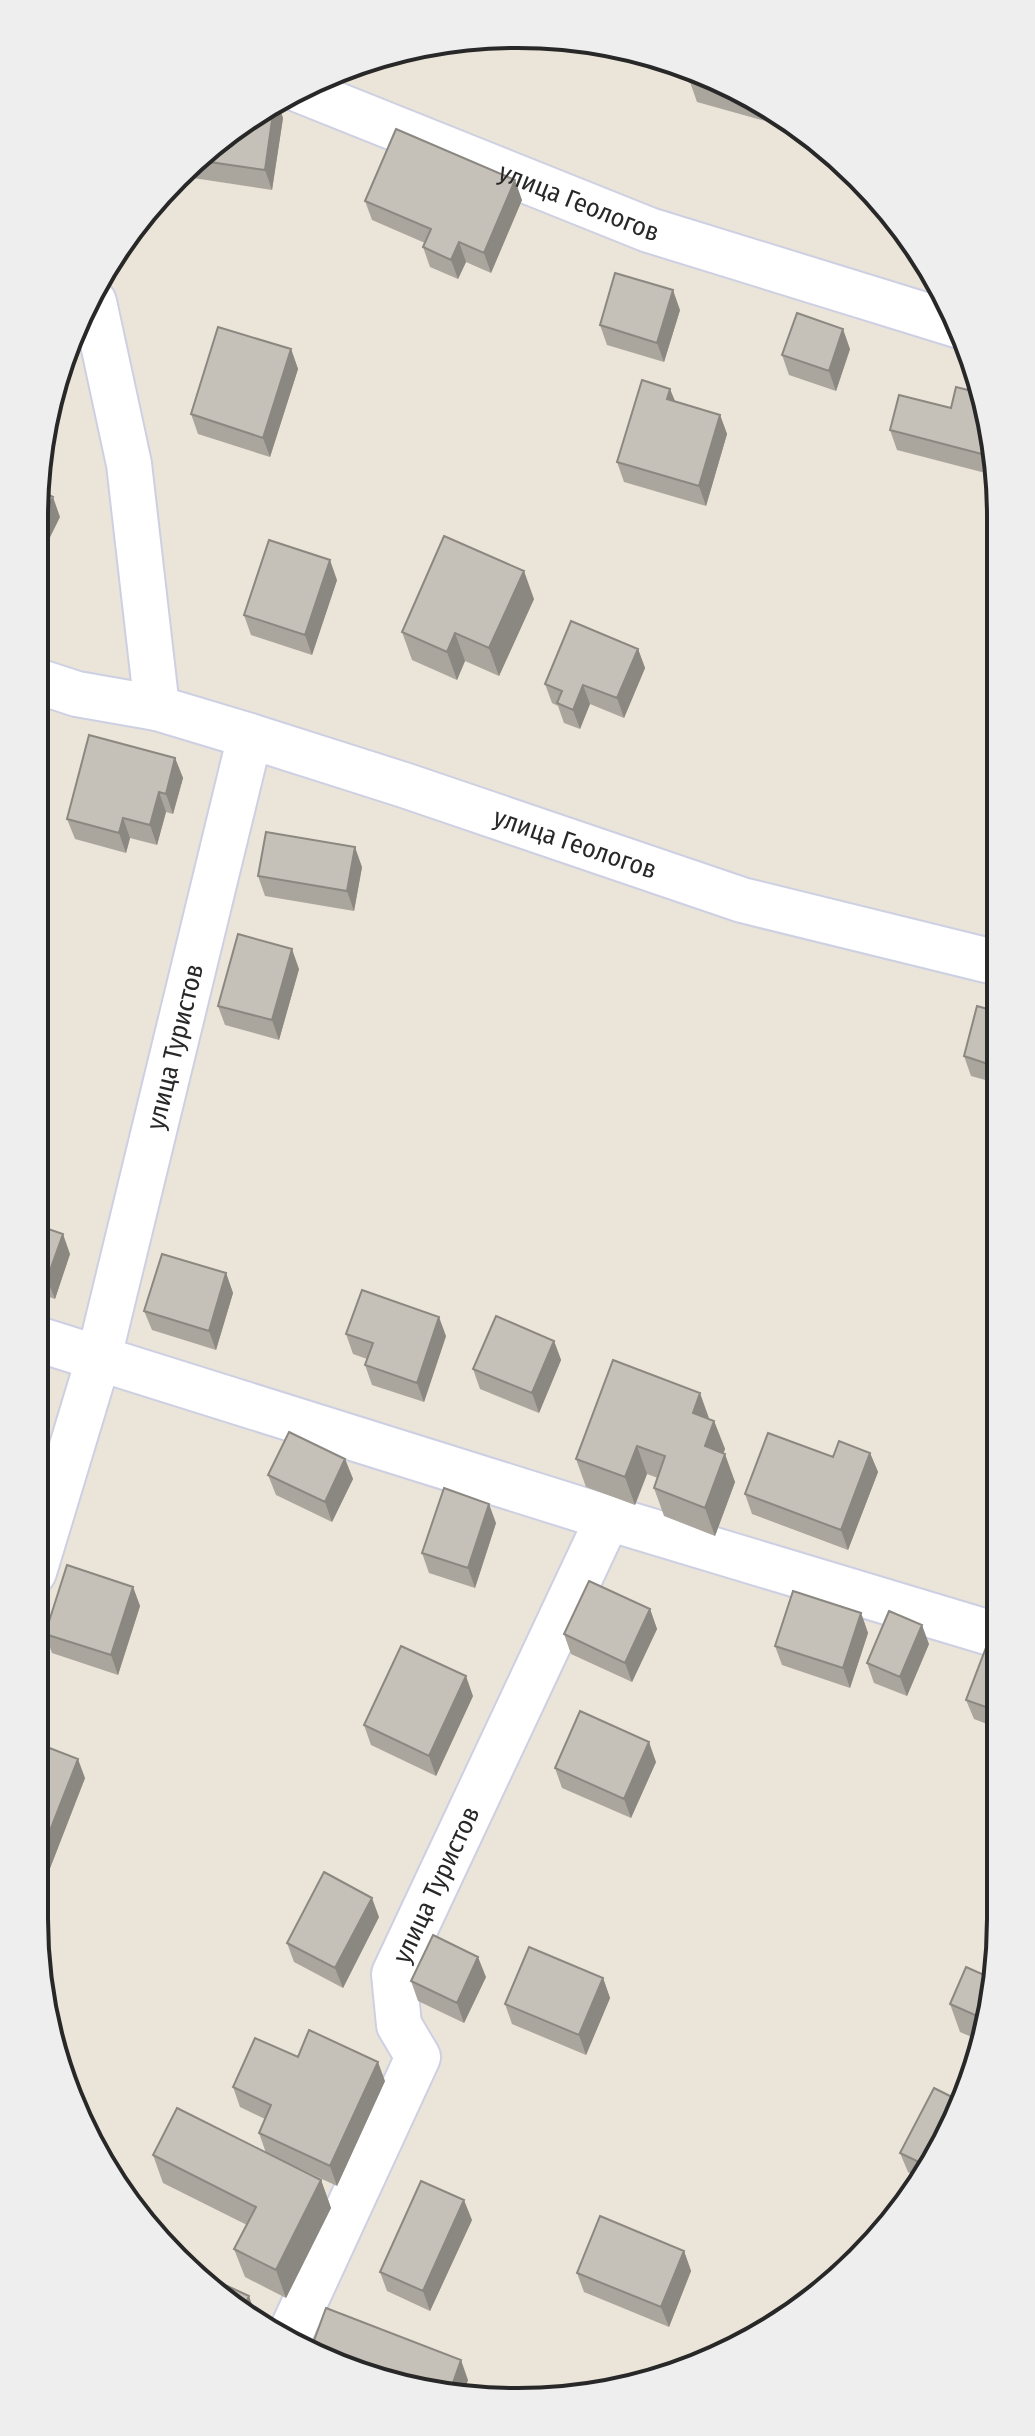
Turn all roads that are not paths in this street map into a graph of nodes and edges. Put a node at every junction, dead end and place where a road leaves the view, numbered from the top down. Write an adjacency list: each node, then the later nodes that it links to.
1 (312, 95): 3 (street, улица Геологов)
2 (96, 310): 5 (street)
3 (944, 321)
4 (48, 685): 5 (street, улица Геологов)
5 (157, 708): 6 (street, улица Геологов)
6 (250, 736): 7 (street, улица Геологов); 9 (street, улица Туристов)
7 (987, 960)
8 (48, 1342): 9 (street)
9 (99, 1357): 10 (street); 11 (street, улица Туристов)
10 (608, 1518): 12 (street); 13 (street, улица Туристов)
11 (48, 1526)
12 (987, 1632)
13 (292, 2330)

